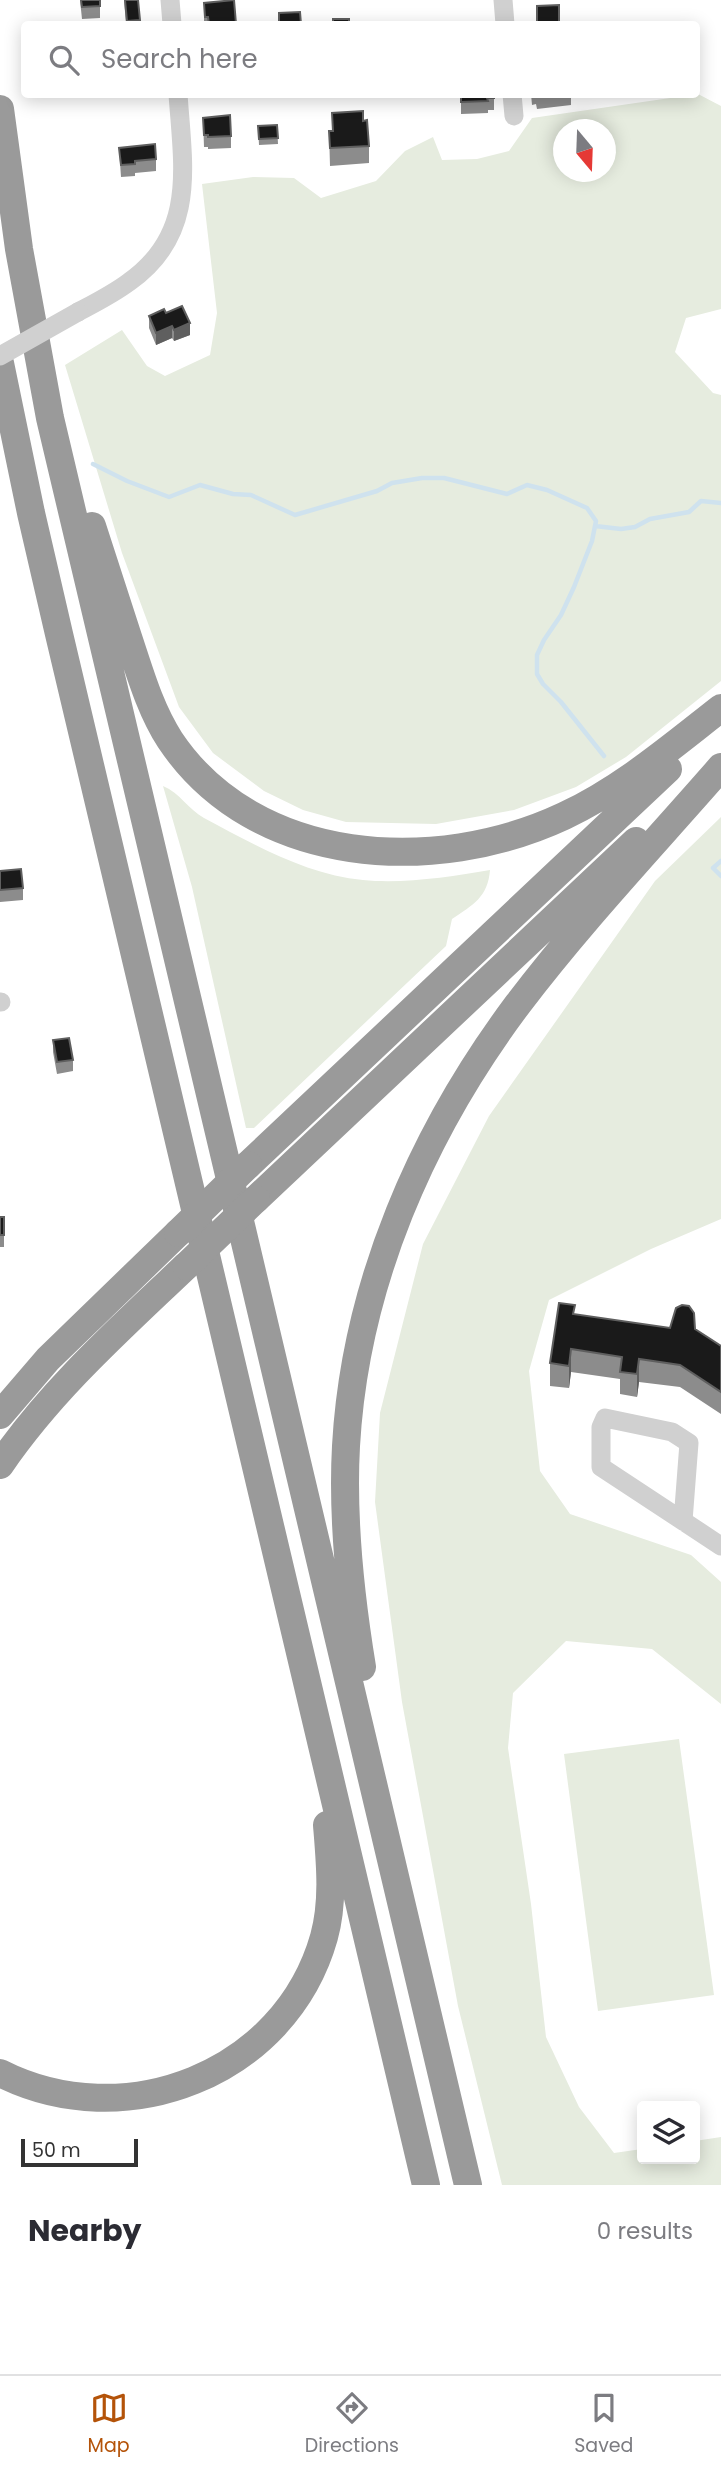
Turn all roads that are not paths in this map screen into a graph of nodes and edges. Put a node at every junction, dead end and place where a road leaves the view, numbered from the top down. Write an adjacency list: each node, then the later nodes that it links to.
1 (170, 0): 3 (street)
2 (503, 0): 4 (street)
3 (172, 21)
4 (505, 21)
5 (178, 98): 9 (street, bridge)
6 (512, 98): 8 (street)
7 (0, 109): 10 (highway)
8 (514, 116)
9 (0, 356)
10 (39, 362): 12 (highway); 21 (highway)
11 (0, 363): 20 (highway)
12 (721, 708)
13 (721, 719): 16 (highway, bridge)
14 (721, 760): 17 (highway, bridge)
15 (721, 767): 21 (highway)
16 (0, 1415)
17 (0, 1465)
18 (683, 1521): 18 (street); 19 (street)
19 (721, 1546)
20 (300, 1650): 22 (highway); 23 (highway)
21 (402, 1908): 24 (highway)
22 (0, 2073)
23 (426, 2185)
24 (468, 2185)

